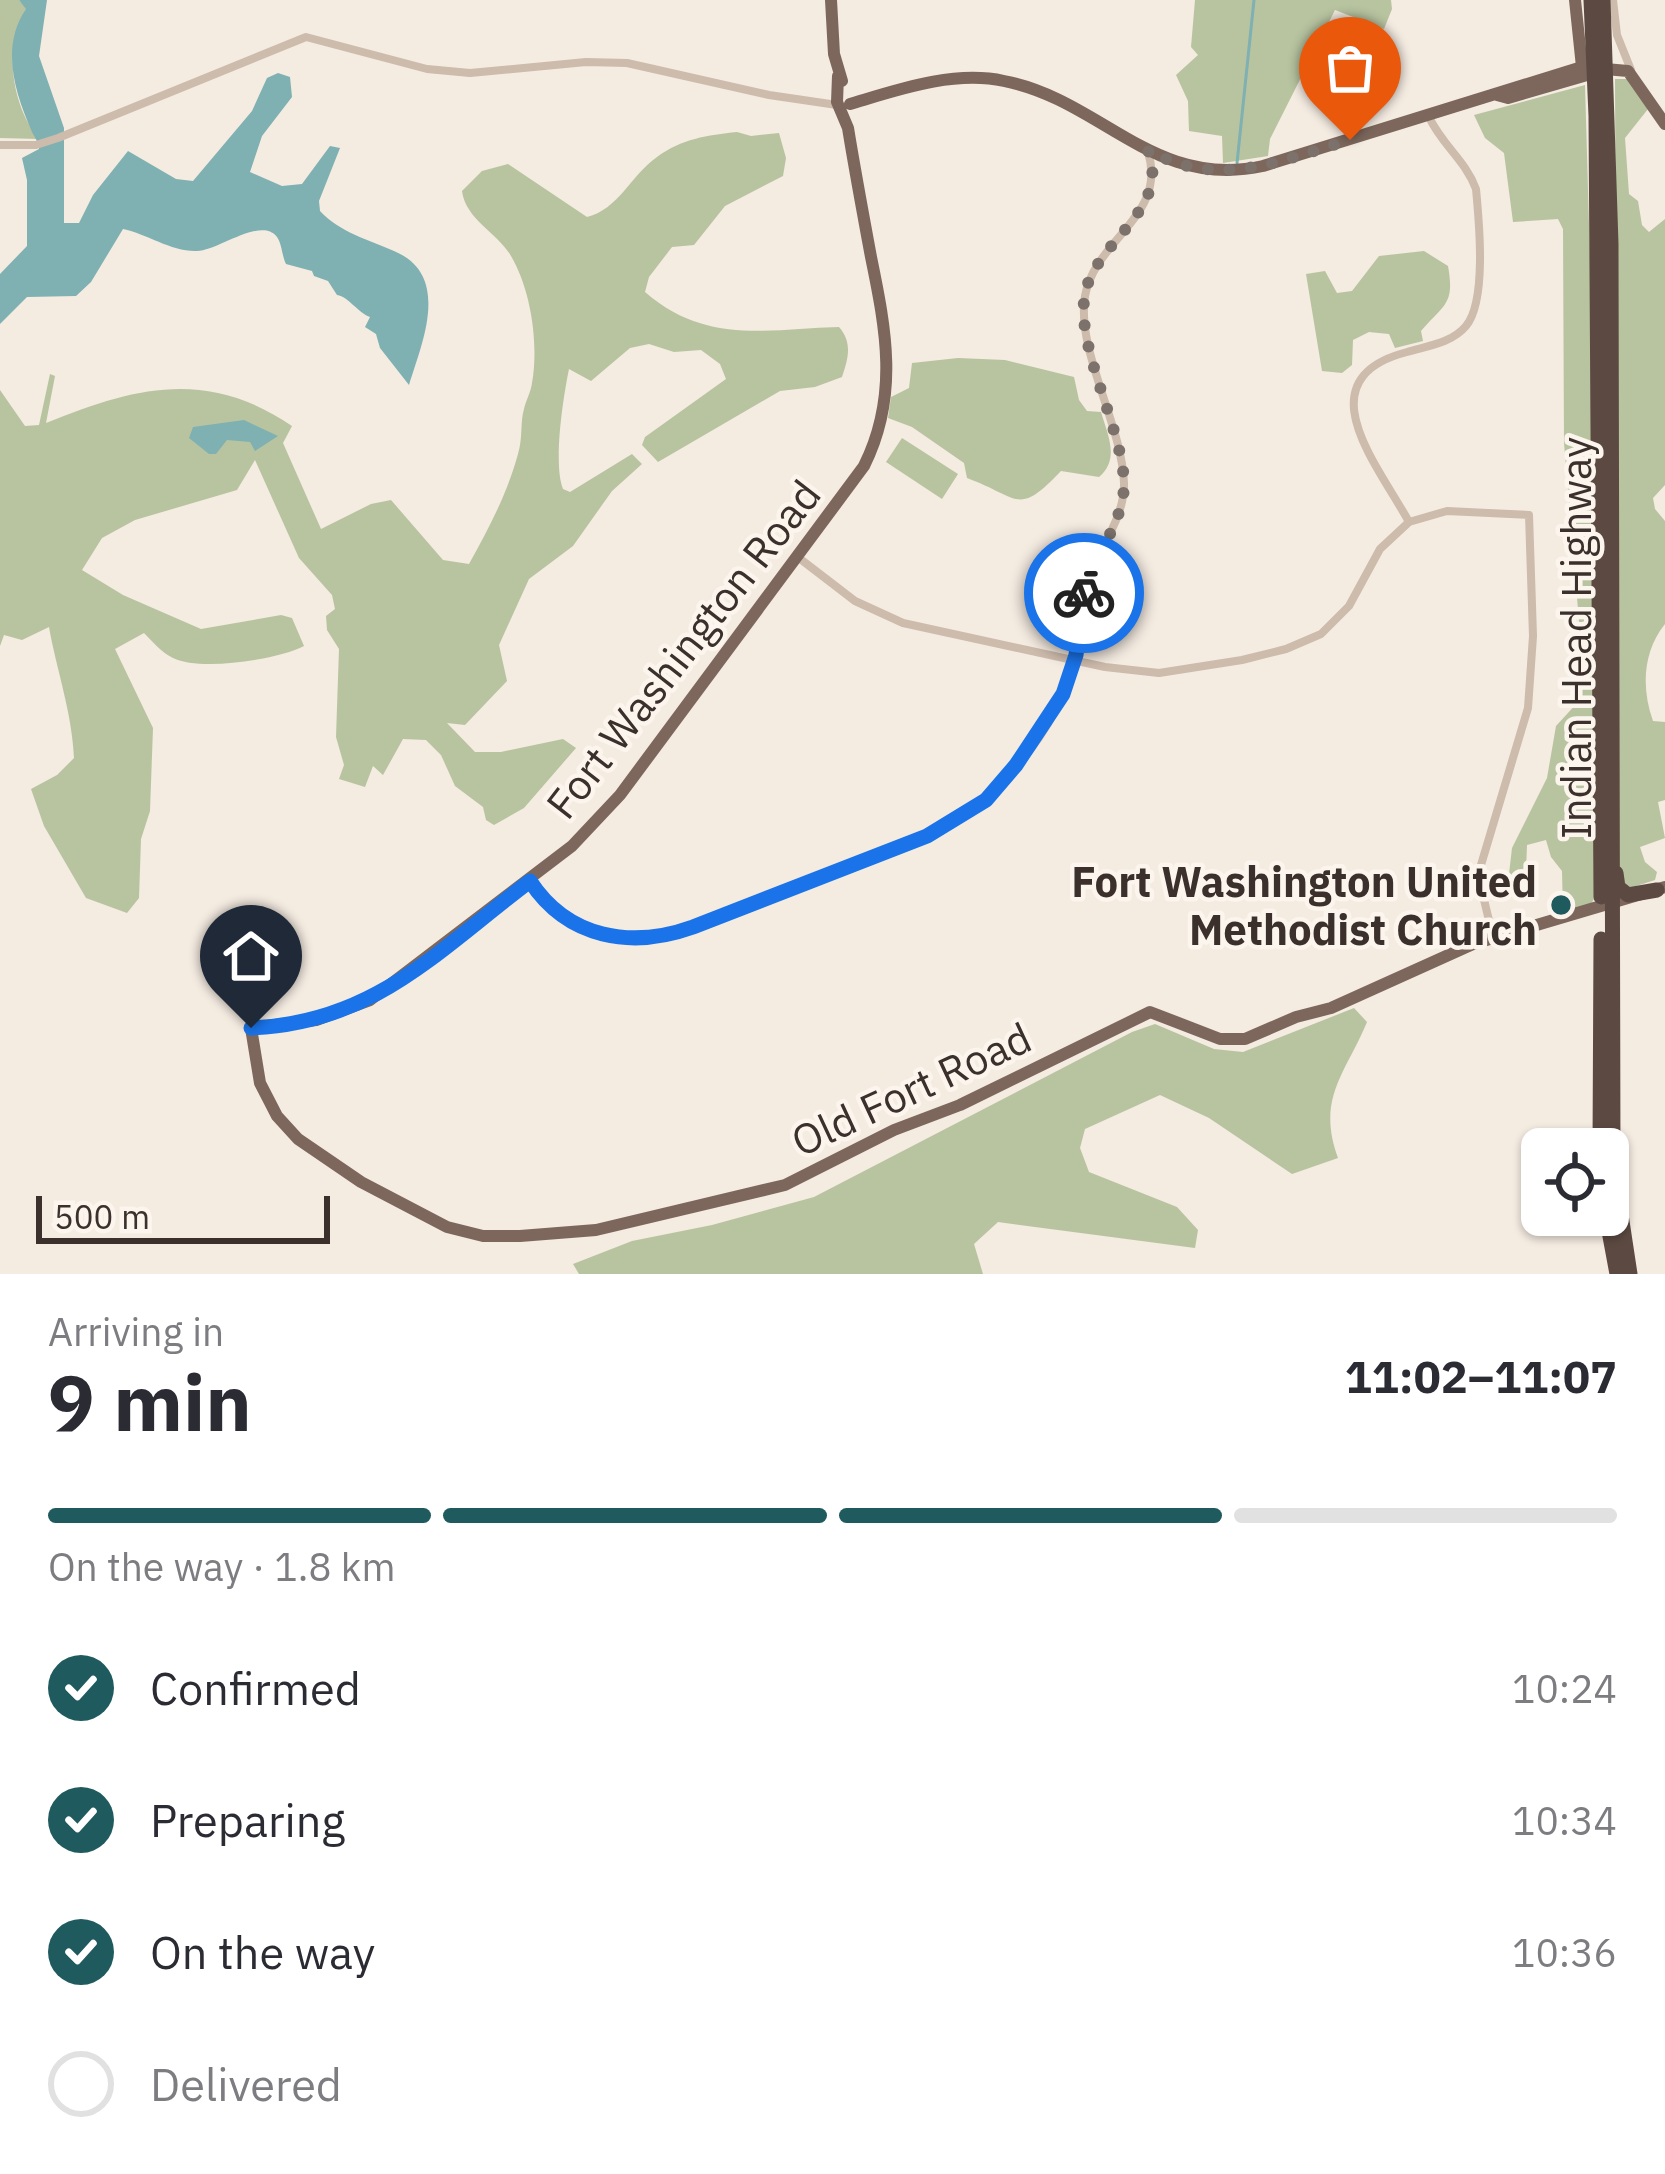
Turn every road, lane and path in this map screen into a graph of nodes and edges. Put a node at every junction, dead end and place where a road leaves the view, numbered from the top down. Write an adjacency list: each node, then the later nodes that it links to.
1 (831, 0): 8 (main road, Fort Washington Road)
2 (1575, 0): 6 (main road)
3 (1591, 0): 6 (highway, Indian Head Highway)
4 (1603, 0): 6 (highway, Indian Head Highway)
5 (1613, 0): 7 (street)
6 (1595, 68): 7 (main road); 9 (main road); 18 (highway, Indian Head Highway); 21 (highway, Indian Head Highway)
7 (1634, 77): 10 (main road)
8 (841, 101): 12 (main road); 13 (street); 16 (main road, Fort Washington Road)
9 (1429, 116): 14 (main road); 15 (street)
10 (1665, 124)
11 (1140, 128): 12 (main road)
12 (1129, 139): 14 (main road)
13 (0, 145)
14 (1148, 150): 17 (street)
15 (1409, 522): 17 (street); 22 (street)
16 (799, 558): 17 (street); 19 (main road, Fort Washington Road)
17 (1075, 661): 19 (street)
18 (1612, 809): 20 (highway); 21 (highway, Indian Head Highway)
19 (530, 881): 23 (main road, Fort Washington Road)
20 (1661, 889): 21 (main road, Old Fort Road)
21 (1606, 905): 22 (main road, Old Fort Road); 24 (highway, Indian Head Highway); 27 (highway, Indian Head Highway)
22 (1492, 937): 23 (main road, Old Fort Road)
23 (251, 1028)
24 (1601, 1128)
25 (1610, 1236): 26 (highway)
26 (1617, 1274)
27 (1630, 1274)

